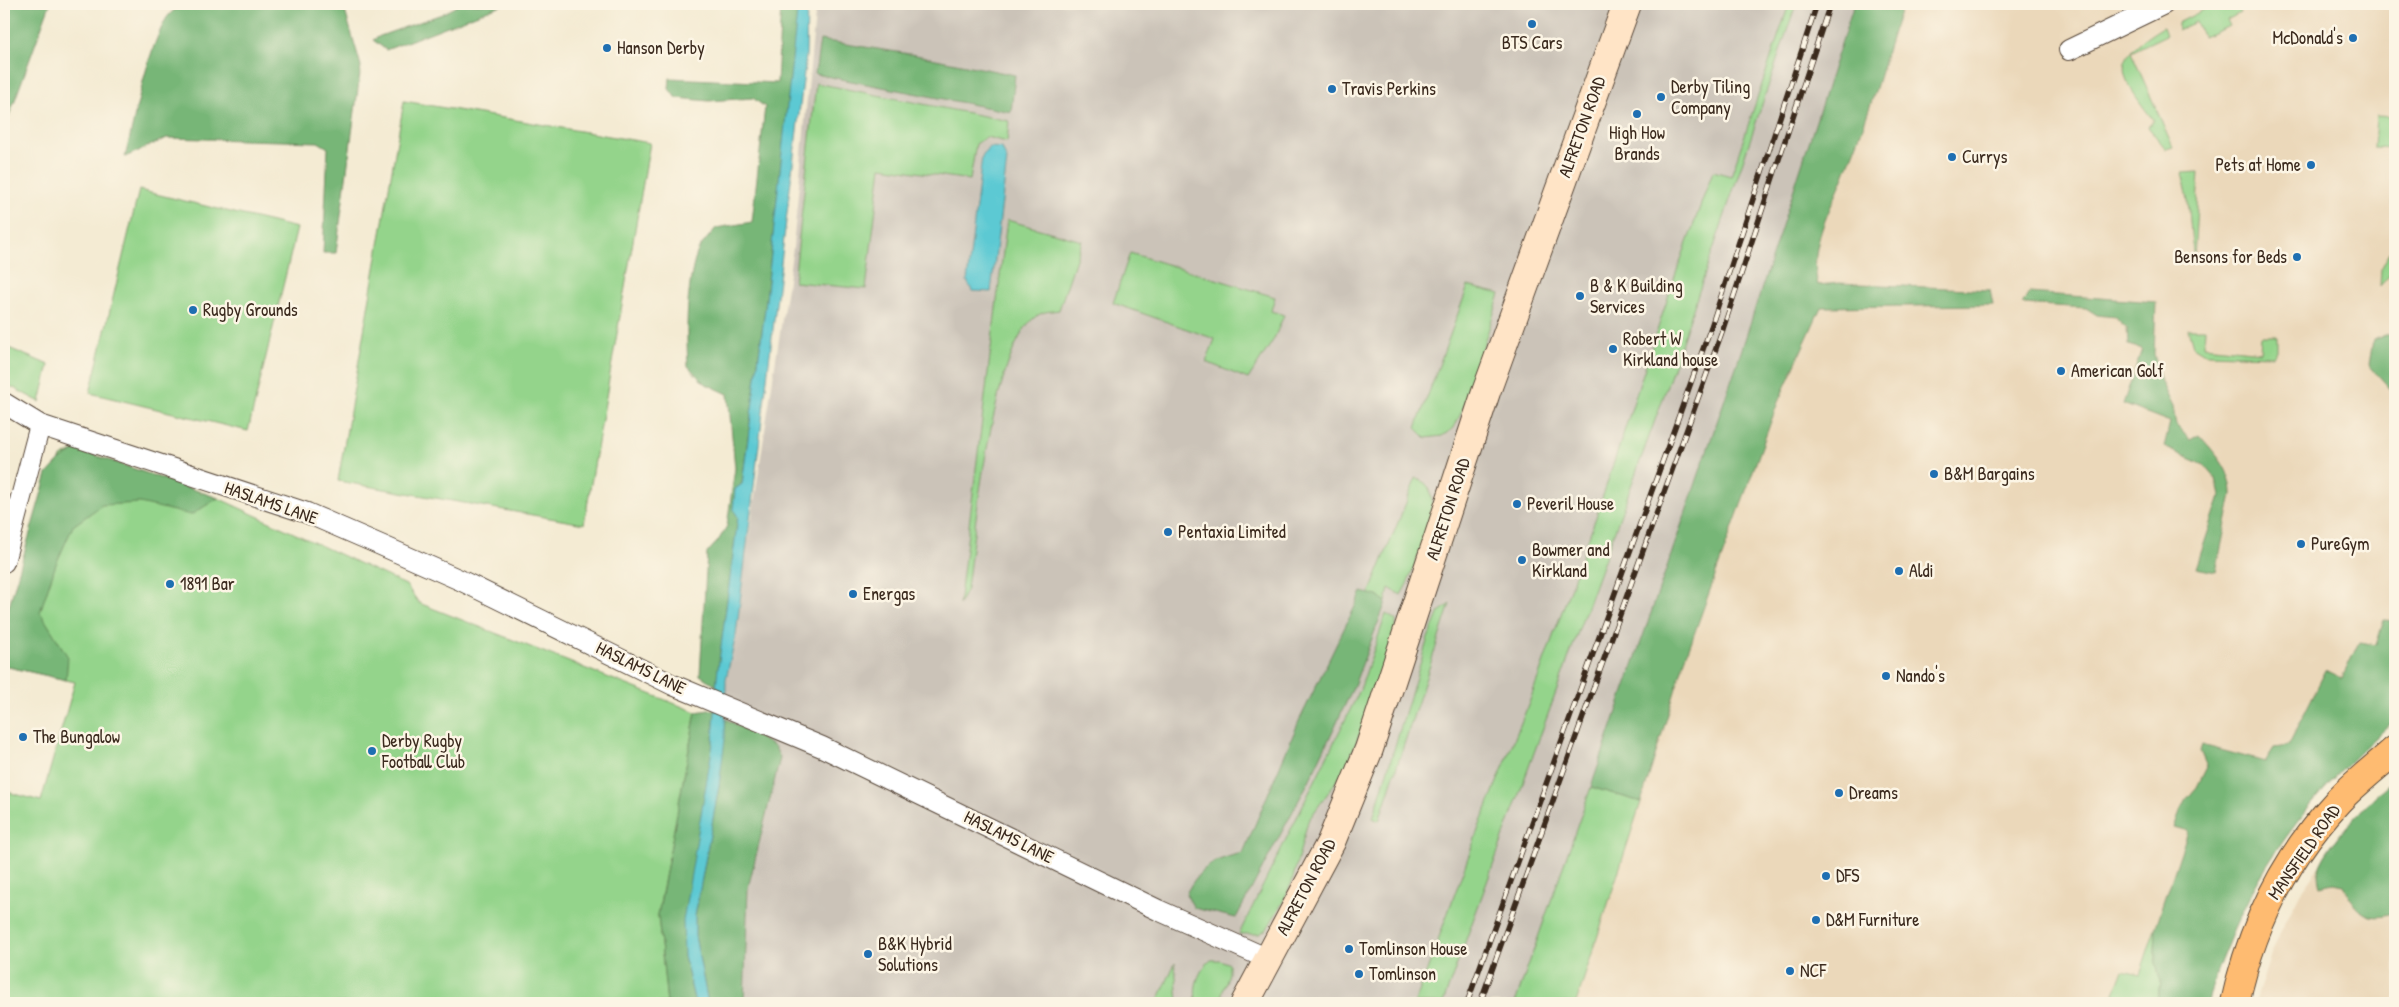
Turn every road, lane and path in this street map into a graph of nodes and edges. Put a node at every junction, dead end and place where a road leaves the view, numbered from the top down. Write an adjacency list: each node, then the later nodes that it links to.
1 (1627, 4): 8 (street, ALFRETON ROAD)
2 (2164, 4): 3 (street)
3 (2069, 50)
4 (4, 403): 5 (street, HASLAMS LANE)
5 (40, 425): 6 (street); 8 (street, HASLAMS LANE)
6 (4, 562)
7 (2395, 750): 10 (main road, MANSFIELD ROAD)
8 (1268, 959): 9 (street, ALFRETON ROAD)
9 (1245, 1003)
10 (2235, 1003)

